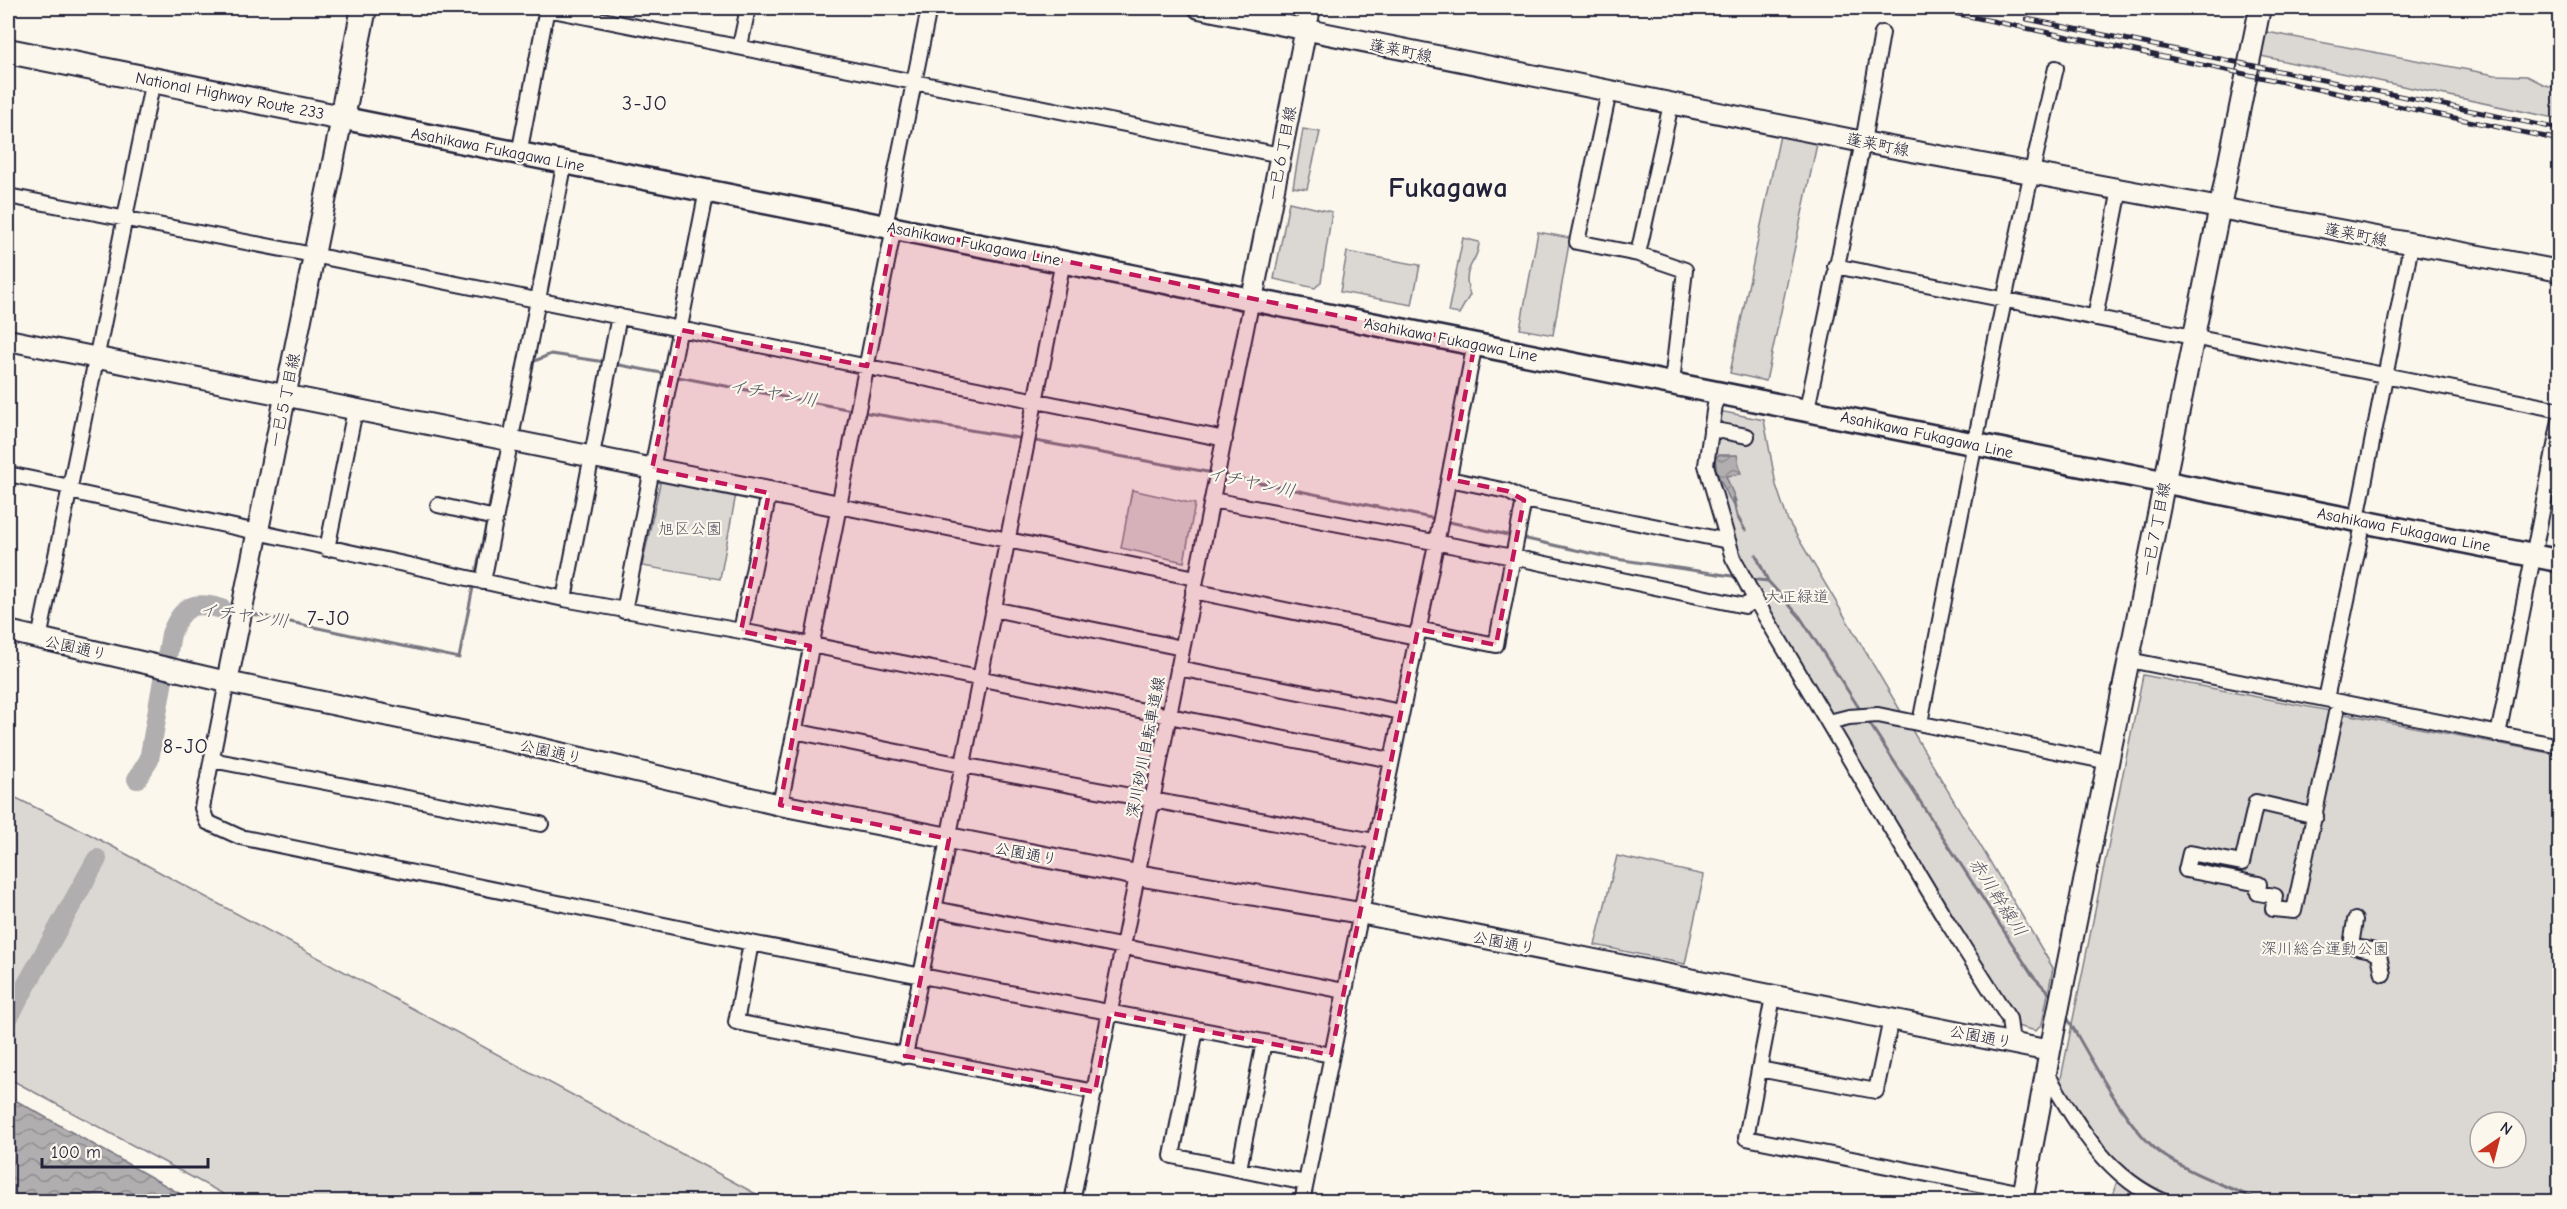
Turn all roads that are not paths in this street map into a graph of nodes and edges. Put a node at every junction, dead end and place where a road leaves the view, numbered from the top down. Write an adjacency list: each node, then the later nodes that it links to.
1 (364, 8): 17 (highway, National Highway Route 233)
2 (545, 8): 10 (street); 19 (street)
3 (748, 8): 10 (street)
4 (929, 8): 14 (street)
5 (1199, 8): 8 (street, 蓬莱町線)
6 (1311, 8): 8 (street, 一已６丁目線)
7 (2260, 8): 26 (street, 一已７丁目線)
8 (1306, 31): 15 (street, 蓬莱町線); 20 (street, 一已６丁目線)
9 (1882, 33): 18 (street)
10 (740, 46): 14 (street)
11 (8, 51): 13 (highway, National Highway Route 233)
12 (2056, 68): 22 (street)
13 (153, 80): 17 (highway, National Highway Route 233); 27 (street)
14 (915, 81): 20 (street); 28 (street)
15 (1609, 92): 16 (street, 蓬莱町線); 30 (street)
16 (1671, 104): 18 (street, 蓬莱町線); 30 (street)
17 (342, 117): 19 (main road, Asahikawa Fukagawa Line); 31 (street, 一已５丁目線)
18 (1863, 142): 22 (street, 蓬莱町線); 33 (street)
19 (519, 154): 21 (main road, Asahikawa Fukagawa Line)
20 (1281, 155): 36 (street, 一已６丁目線)
21 (565, 161): 24 (main road, Asahikawa Fukagawa Line); 35 (street)
22 (2031, 174): 23 (street, 蓬莱町線); 37 (street)
23 (2120, 189): 26 (street, 蓬莱町線); 39 (street)
24 (707, 190): 28 (main road, Asahikawa Fukagawa Line); 40 (street)
25 (8, 196): 27 (street)
26 (2220, 207): 29 (street, 蓬莱町線); 41 (street, 一已７丁目線)
27 (123, 220): 31 (street); 44 (street)
28 (890, 227): 32 (main road, Asahikawa Fukagawa Line); 45 (street)
29 (2411, 245): 34 (street, 蓬莱町線); 46 (street)
30 (1638, 254): 47 (street)
31 (313, 255): 35 (street); 49 (street, 一已５丁目線)
32 (1063, 261): 36 (main road, Asahikawa Fukagawa Line); 50 (street)
33 (1835, 266): 37 (street); 51 (street)
34 (2559, 271)
35 (538, 300): 38 (street); 58 (street)
36 (1252, 300): 43 (main road, Asahikawa Fukagawa Line); 57 (street, 深川砂川自転車道線)
37 (2005, 301): 39 (street); 59 (street)
38 (619, 316): 40 (street); 60 (street)
39 (2095, 318): 41 (street)
40 (681, 330): 45 (street); 61 (street)
41 (2194, 338): 46 (street); 64 (street, 一已７丁目線)
42 (8, 340): 44 (street)
43 (1475, 343): 47 (main road, Asahikawa Fukagawa Line); 63 (street)
44 (96, 358): 49 (street); 65 (street)
45 (868, 366): 50 (street); 70 (street)
46 (2385, 376): 53 (street); 72 (street)
47 (1672, 382): 48 (main road, Asahikawa Fukagawa Line)
48 (1717, 391): 51 (main road, Asahikawa Fukagawa Line); 55 (street)
49 (285, 396): 52 (street); 73 (street, 一已５丁目線)
50 (1036, 401): 57 (street); 74 (street)
51 (1807, 409): 59 (main road, Asahikawa Fukagawa Line)
52 (355, 410): 58 (street); 77 (street)
53 (2559, 410)
54 (2559, 420): 78 (street)
55 (1711, 429): 56 (street); 75 (street)
56 (1747, 436)
57 (1225, 439): 67 (street, 深川砂川自転車道線)
58 (510, 440): 60 (street); 71 (street)
59 (1975, 444): 64 (main road, Asahikawa Fukagawa Line); 102 (street)
60 (592, 457): 61 (street); 83 (street)
61 (652, 469): 66 (street); 86 (street)
62 (8, 474): 65 (street)
63 (1449, 479): 68 (street); 76 (street)
64 (2165, 481): 72 (main road, Asahikawa Fukagawa Line); 93 (street, 一已７丁目線)
65 (69, 489): 73 (street); 90 (street)
66 (769, 493): 70 (street); 88 (street)
67 (1212, 500): 76 (street); 82 (street, 深川砂川自転車道線)
68 (1524, 500): 75 (street); 79 (street)
69 (438, 505): 71 (street)
70 (839, 506): 74 (street); 91 (street)
71 (495, 518): 81 (street)
72 (2361, 520): 78 (main road, Asahikawa Fukagawa Line); 97 (street)
73 (257, 532): 77 (street); 96 (street, 一已５丁目線)
74 (1007, 539): 82 (street); 85 (street)
75 (1728, 541): 84 (street)
76 (1436, 544): 79 (street); 89 (street)
77 (327, 549): 81 (street)
78 (2532, 555): 80 (main road, Asahikawa Fukagawa Line); 104 (street)
79 (1513, 557): 84 (street); 89 (street)
80 (2559, 561)
81 (483, 582): 83 (street)
82 (1195, 585): 89 (street); 92 (street, 深川砂川自転車道線)
83 (564, 599): 86 (street)
84 (1755, 599): 101 (street)
85 (993, 609): 92 (street); 95 (street)
86 (624, 611): 88 (street)
87 (8, 631): 90 (street, 公園通り)
88 (741, 631): 91 (street)
89 (1417, 633): 98 (street)
90 (39, 639): 96 (street, 公園通り)
91 (810, 646): 95 (street); 103 (street)
92 (1182, 648): 94 (street, 深川砂川自転車道線)
93 (2129, 660): 97 (street); 108 (street, 一已７丁目線)
94 (1178, 668): 98 (street); 100 (street, 深川砂川自転車道線)
95 (978, 679): 100 (street); 109 (street)
96 (227, 682): 106 (street); 111 (street, 公園通り)
97 (2326, 699): 104 (street)
98 (1401, 712): 107 (street)
99 (2336, 713): 112 (street)
100 (1169, 716): 107 (street); 110 (street, 深川砂川自転車道線)
101 (1829, 723): 102 (street); 130 (street)
102 (1920, 723): 108 (street)
103 (794, 731): 109 (street); 111 (street)
104 (2498, 735): 105 (street)
105 (2559, 746)
106 (212, 760): 113 (street); 120 (street)
107 (1391, 760): 115 (street)
108 (2109, 762): 131 (street, 一已７丁目線)
109 (962, 765): 110 (street); 114 (street)
110 (1151, 800): 115 (street); 116 (street, 深川砂川自転車道線)
111 (780, 805): 114 (street, 公園通り)
112 (2316, 816): 112 (street)
113 (541, 824)
114 (949, 839): 116 (street, 公園通り); 117 (street)
115 (1374, 841): 118 (street)
116 (1137, 875): 118 (street, 公園通り); 121 (street, 深川砂川自転車道線)
117 (935, 909): 121 (street); 123 (street)
118 (1359, 914): 124 (street); 125 (street, 公園通り)
119 (2355, 920): 122 (street)
120 (751, 943): 123 (street); 133 (street)
121 (1123, 946): 124 (street); 126 (street, 深川砂川自転車道線)
122 (2383, 974)
123 (920, 976): 126 (street); 133 (street)
124 (1344, 991): 132 (street)
125 (1773, 997): 127 (street, 公園通り); 134 (street)
126 (1110, 1013): 128 (street); 136 (street, 深川砂川自転車道線)
127 (1891, 1019): 130 (street, 公園通り); 134 (street)
128 (1196, 1029): 129 (street); 137 (street)
129 (1263, 1042): 132 (street); 137 (street)
130 (2012, 1043): 131 (street, 公園通り)
131 (2050, 1051): 135 (street, 一已７丁目線)
132 (1331, 1055): 138 (street)
133 (905, 1056): 136 (street)
134 (1759, 1069): 139 (street)
135 (2046, 1072): 139 (street, 一已７丁目線); 142 (street)
136 (1095, 1092): 140 (street, 深川砂川自転車道線)
137 (1239, 1169): 138 (street)
138 (1306, 1183): 141 (street)
139 (2023, 1197)
140 (1072, 1202)
141 (1302, 1202)
142 (2165, 1202)

